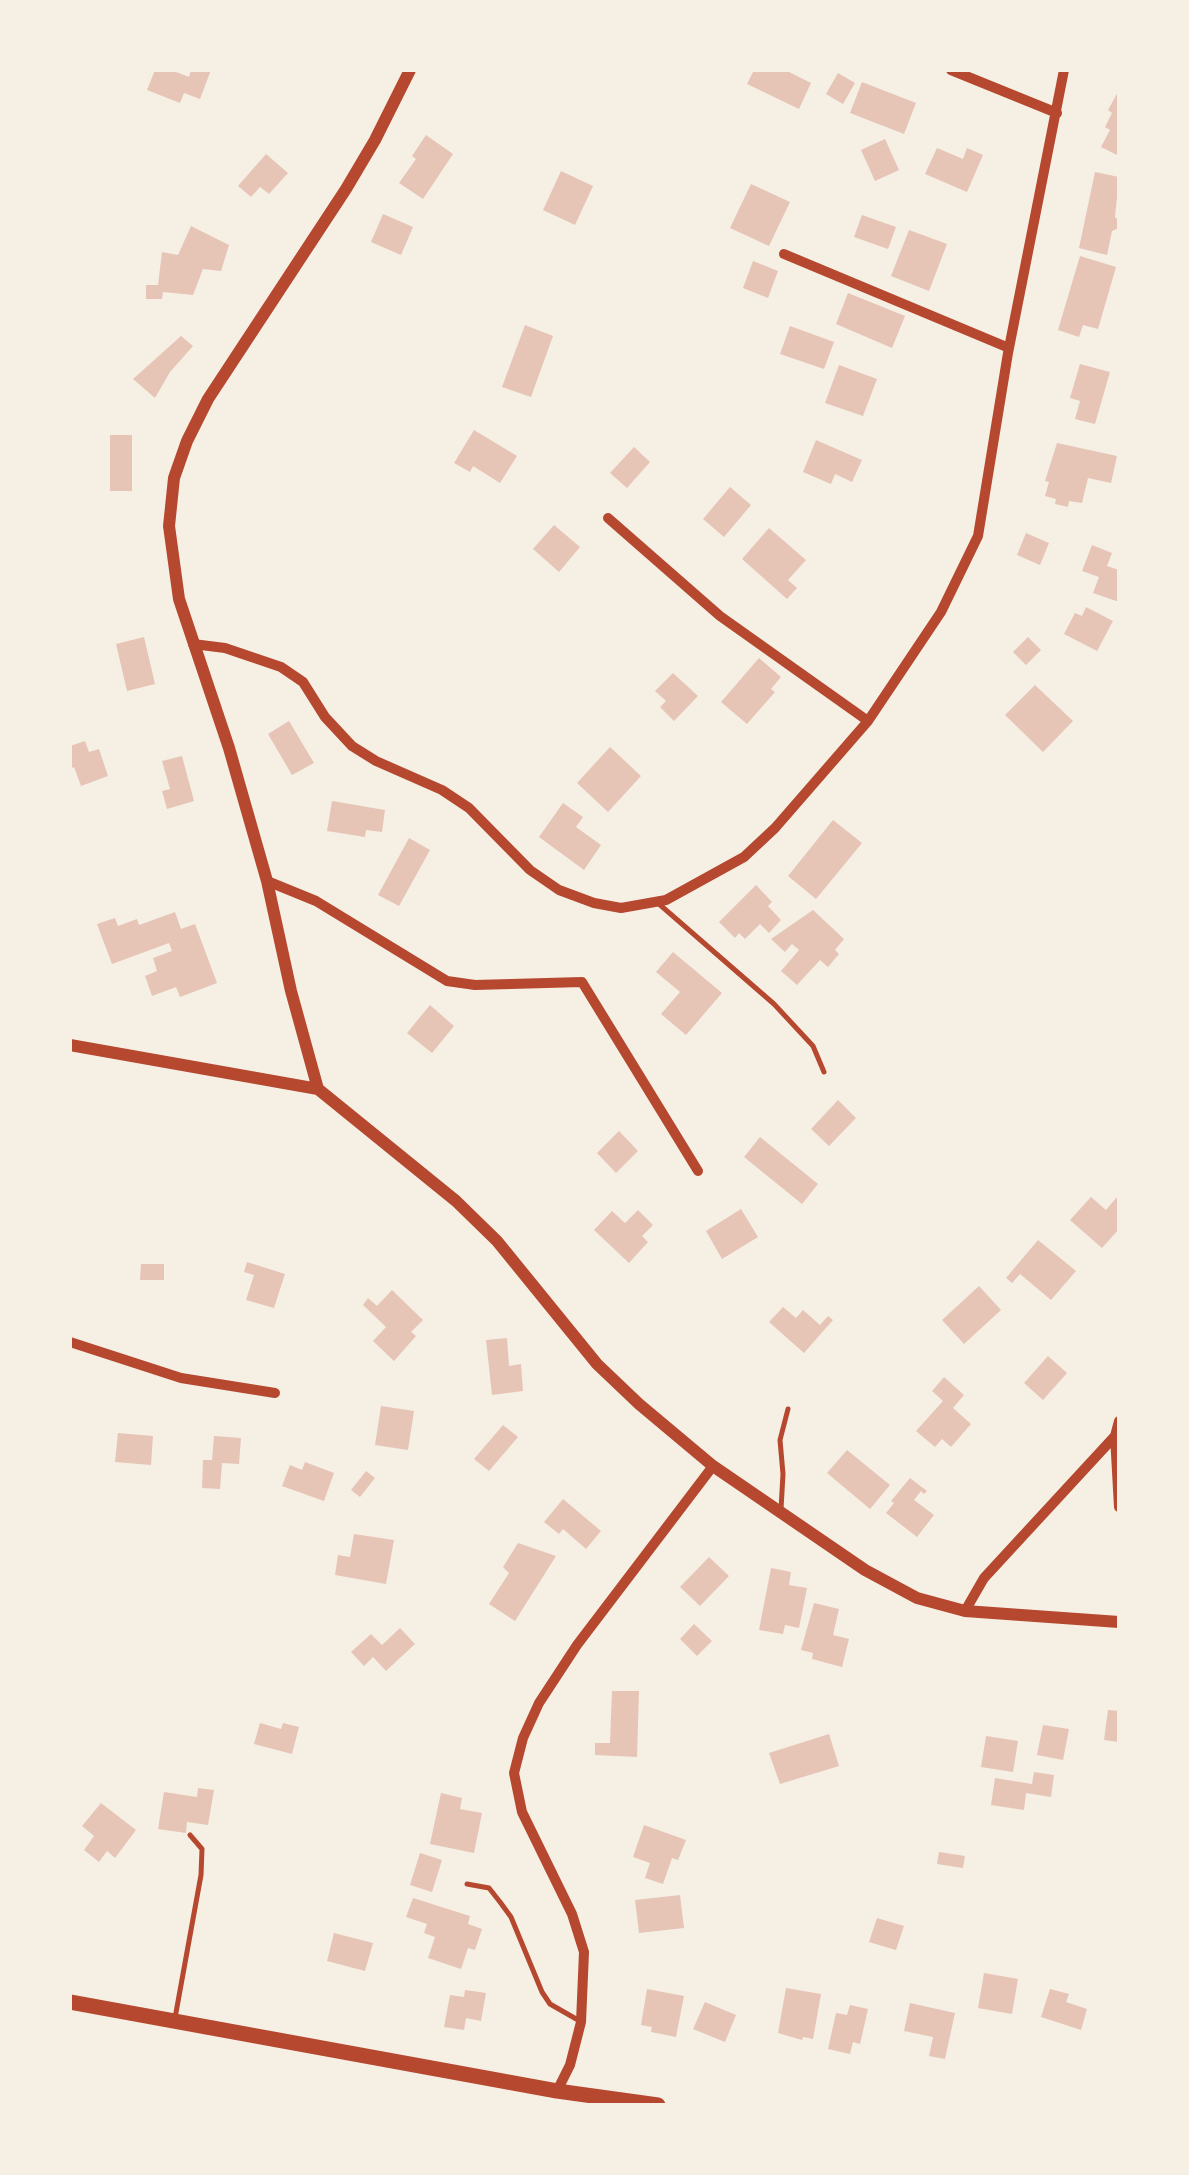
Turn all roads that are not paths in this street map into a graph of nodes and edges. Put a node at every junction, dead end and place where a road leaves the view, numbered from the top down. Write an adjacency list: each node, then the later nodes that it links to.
1 (410, 70): 8 (street)
2 (952, 70): 4 (street)
3 (1064, 70): 4 (street)
4 (1057, 112): 6 (street)
5 (784, 254): 6 (street)
6 (1009, 348): 9 (street)
7 (608, 518): 9 (street)
8 (192, 644): 10 (street); 11 (street)
9 (868, 720): 11 (street)
10 (268, 882): 14 (street); 15 (street)
11 (656, 902): 13 (lane)
12 (70, 1045): 14 (street)
13 (824, 1072)
14 (318, 1088): 21 (street)
15 (698, 1172)
16 (70, 1342): 17 (street)
17 (275, 1393)
18 (788, 1409): 23 (lane)
19 (1119, 1422): 20 (street)
20 (1115, 1436): 22 (street); 24 (street)
21 (713, 1466): 23 (street); 30 (street)
22 (1119, 1507)
23 (780, 1512): 24 (street)
24 (965, 1611): 25 (street)
25 (1119, 1622)
26 (190, 1836): 29 (lane)
27 (467, 1884): 30 (lane)
28 (70, 2002): 29 (main road)
29 (175, 2021): 31 (main road)
30 (581, 2022): 31 (street)
31 (557, 2091): 32 (main road)
32 (658, 2105)

